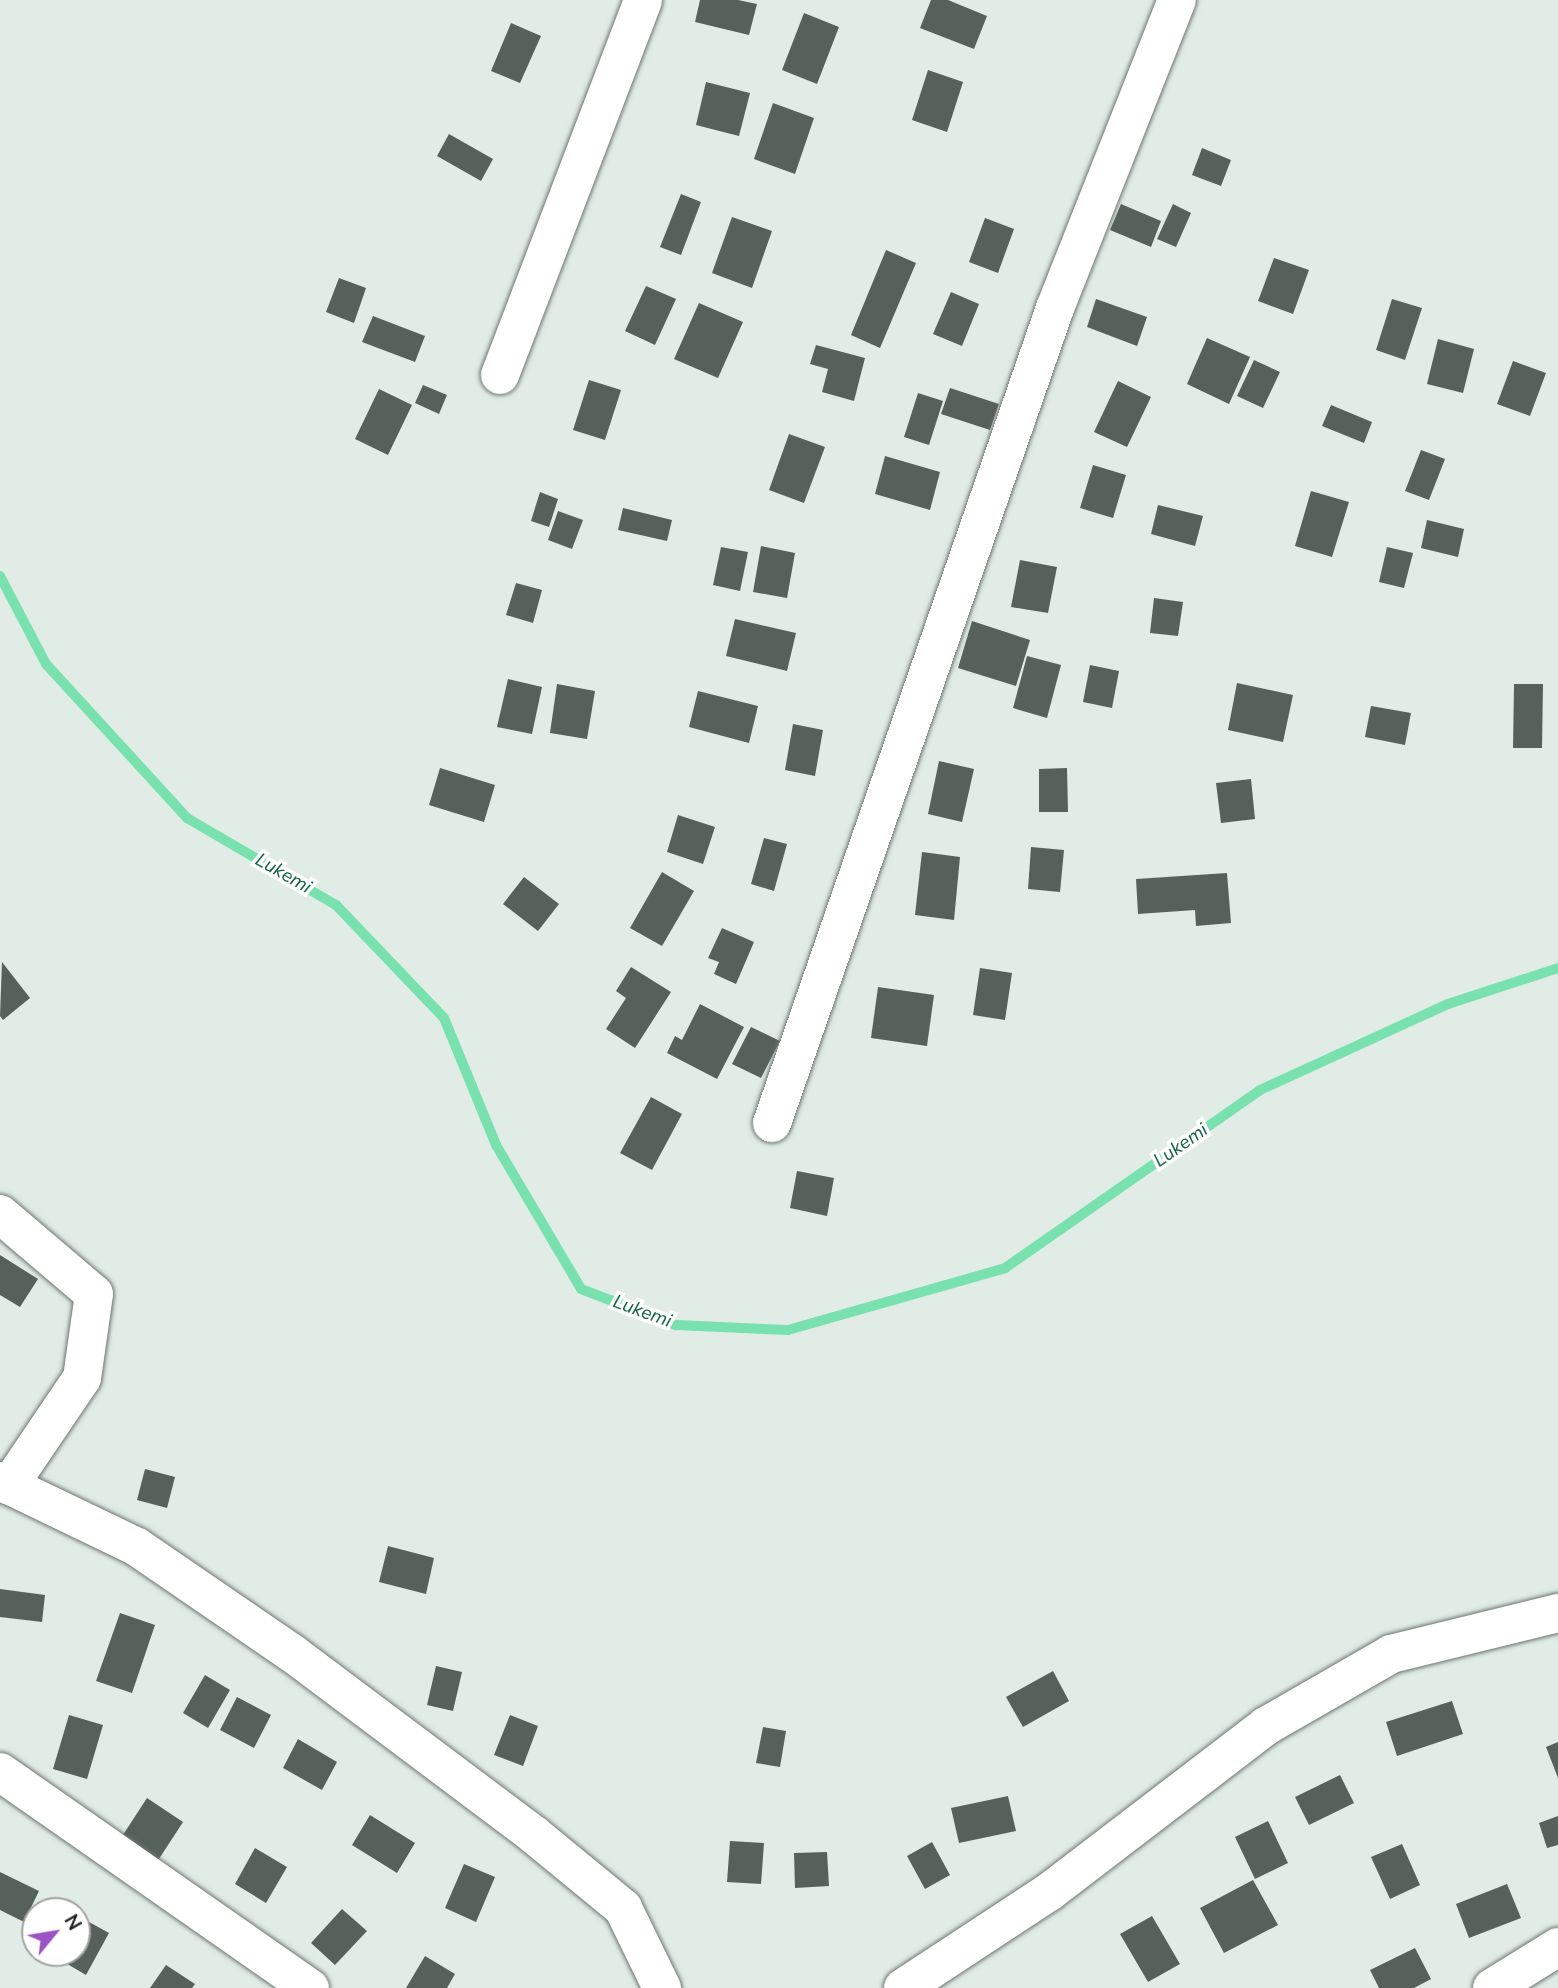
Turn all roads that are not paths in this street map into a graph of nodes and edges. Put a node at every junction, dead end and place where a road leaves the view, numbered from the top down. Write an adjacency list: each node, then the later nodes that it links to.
1 (643, 0): 3 (street)
2 (1177, 0): 4 (street)
3 (500, 374)
4 (772, 1123)
5 (0, 1214): 6 (street)
6 (5, 1483): 11 (street)
7 (1558, 1613): 12 (street)
8 (0, 1772): 10 (street)
9 (1558, 1947): 13 (street)
10 (310, 1988)
11 (662, 1988)
12 (903, 1988)
13 (1492, 1988)

